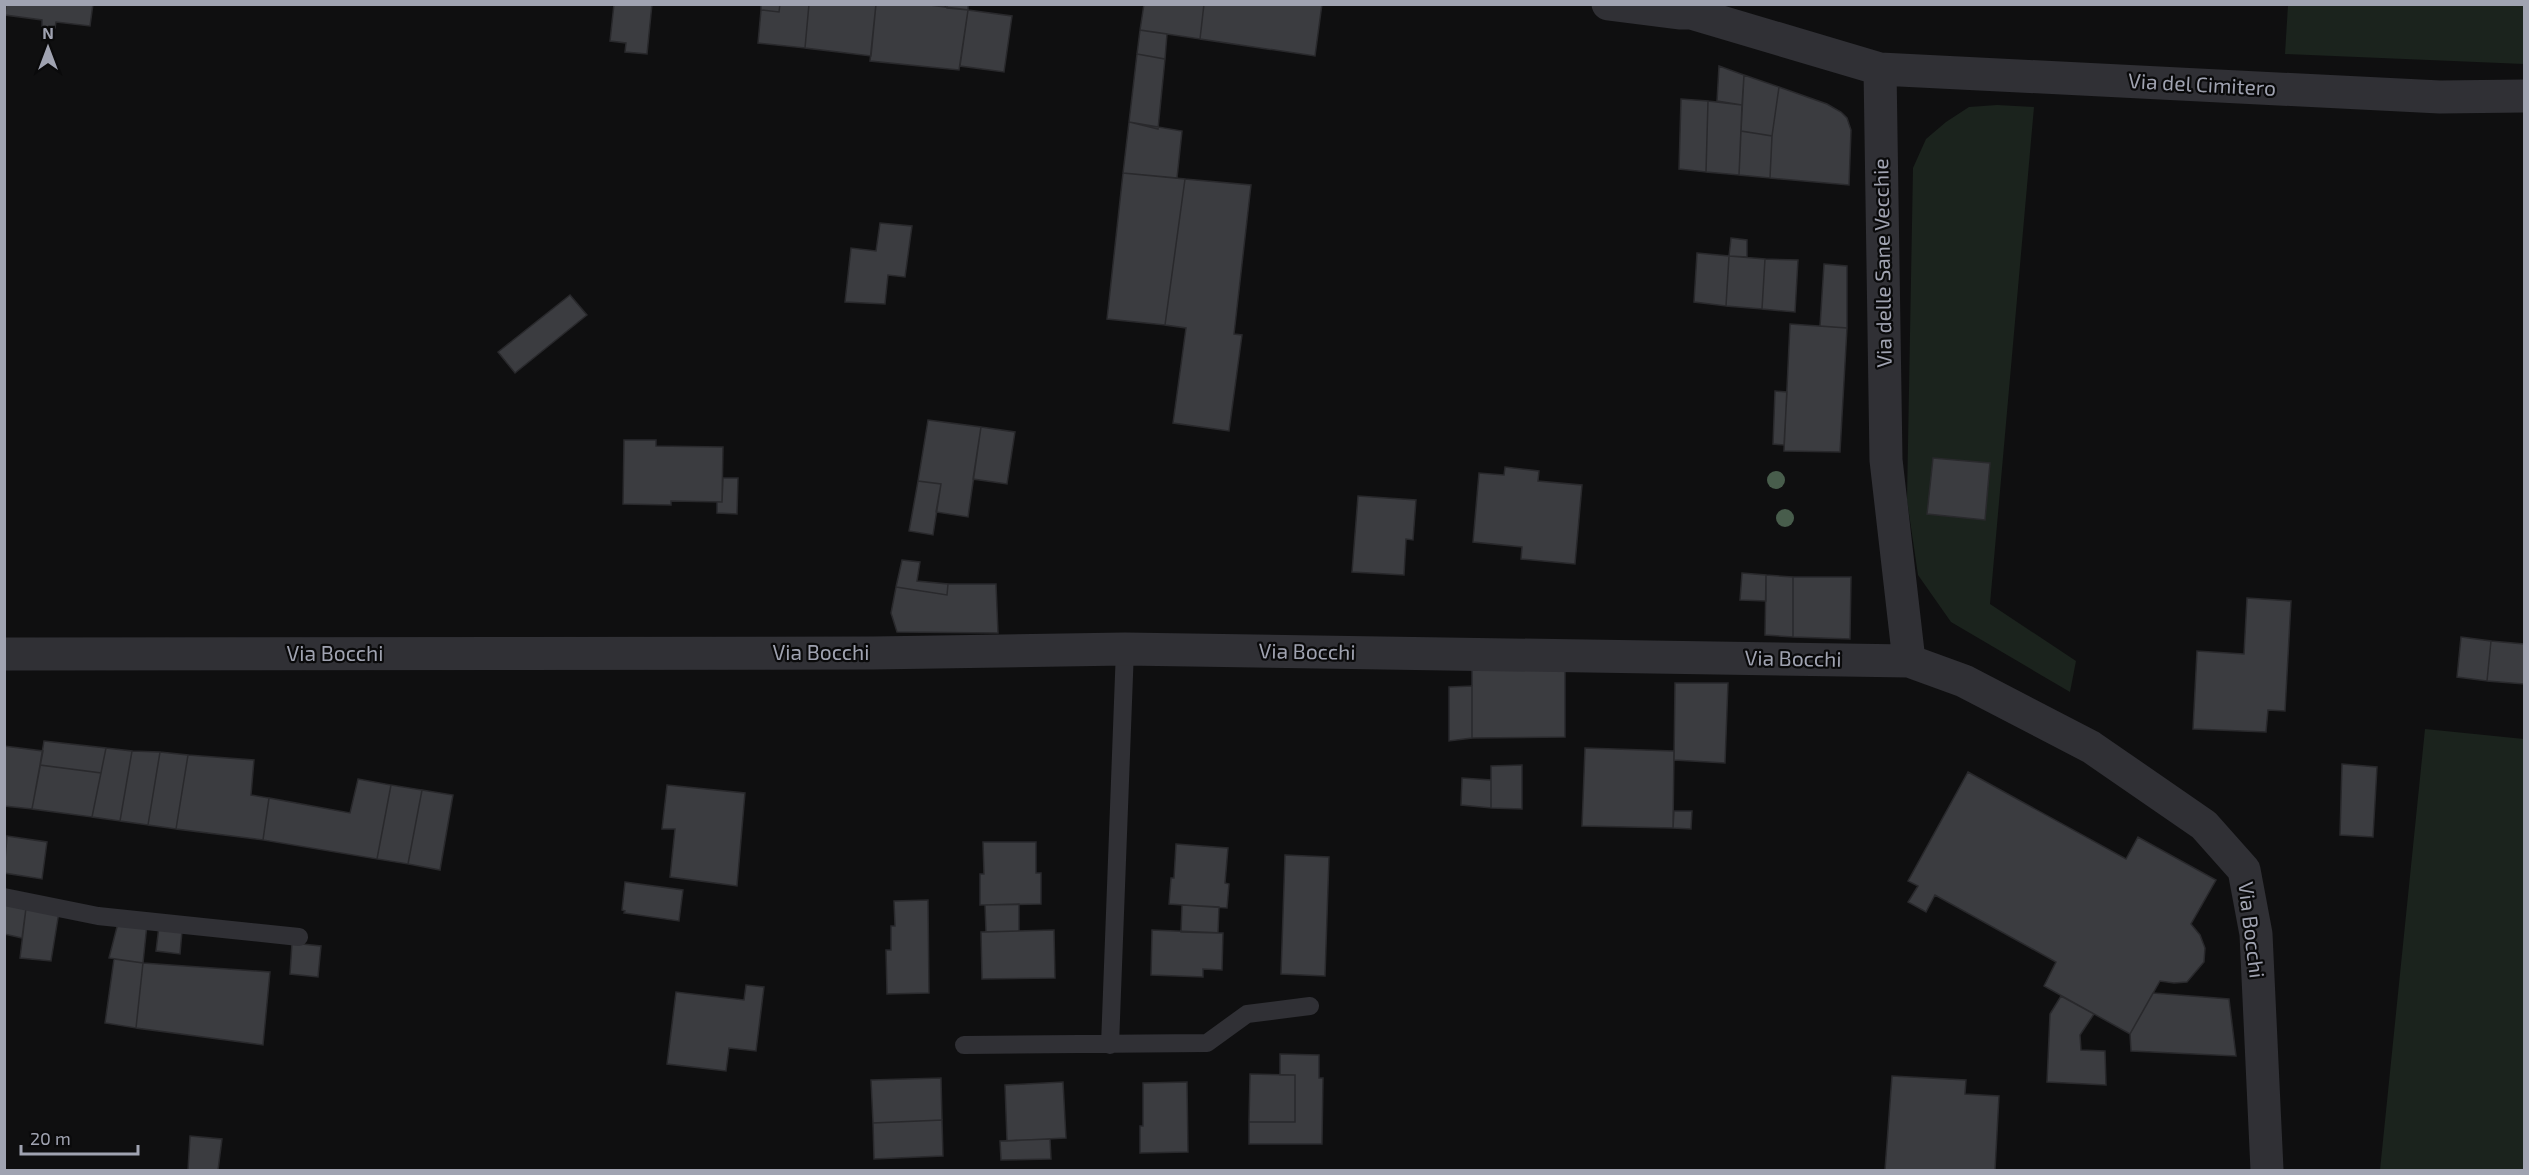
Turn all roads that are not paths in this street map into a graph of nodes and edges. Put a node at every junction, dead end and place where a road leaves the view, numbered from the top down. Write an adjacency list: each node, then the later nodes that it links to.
1 (1608, 4): 2 (street)
2 (1690, 9): 3 (street)
3 (1880, 69): 4 (street, Via del Cimitero); 7 (street, Via delle Sane Vecchie)
4 (2524, 96)
5 (1125, 649): 6 (street, Via Bocchi); 7 (street, Via Bocchi); 12 (lane)
6 (4, 654)
7 (1909, 661): 13 (street, Via Bocchi)
8 (4, 897): 9 (lane)
9 (299, 937)
10 (1310, 1006): 12 (lane)
11 (963, 1045): 12 (lane)
12 (1110, 1045)
13 (2267, 1170)

